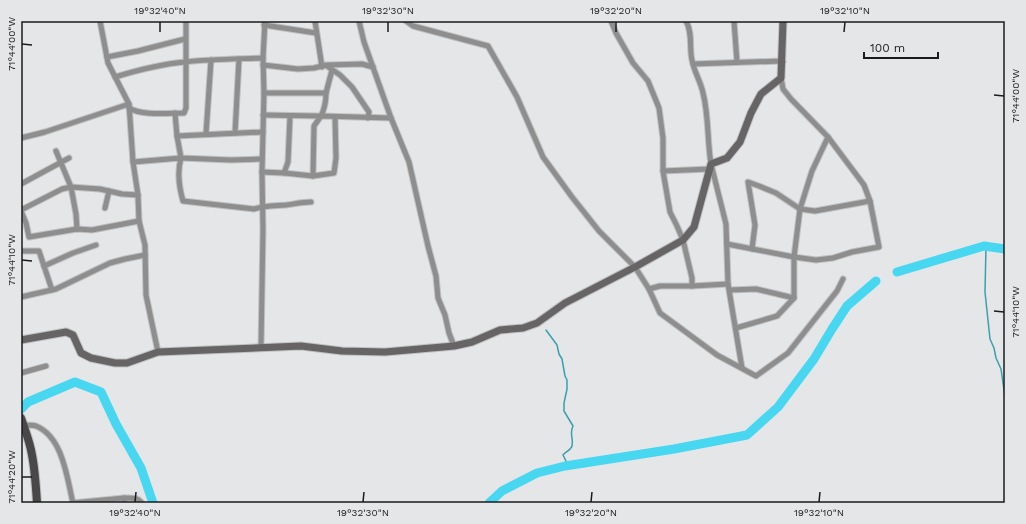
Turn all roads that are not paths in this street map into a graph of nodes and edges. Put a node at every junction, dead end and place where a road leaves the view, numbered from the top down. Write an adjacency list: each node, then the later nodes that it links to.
1 (100, 21): 13 (street)
2 (186, 21): 12 (street)
3 (315, 21): 11 (street)
4 (359, 21): 23 (street)
5 (406, 21): 74 (street)
6 (611, 21): 50 (street)
7 (734, 21): 18 (street)
8 (783, 21): 19 (street)
9 (687, 22): 20 (street)
10 (264, 23): 11 (street); 14 (street)
11 (316, 33): 22 (street)
12 (185, 39): 13 (street); 17 (street)
13 (107, 57): 25 (street)
14 (263, 58): 15 (street); 21 (street)
15 (239, 59): 16 (street); 38 (street)
16 (211, 60): 17 (street); 39 (street)
17 (186, 62): 25 (street); 30 (street)
18 (737, 62): 19 (street); 20 (street)
19 (783, 62): 26 (street)
20 (693, 64): 49 (street)
21 (263, 65): 22 (street); 27 (street)
22 (324, 66): 23 (street); 24 (street)
23 (373, 67): 36 (street)
24 (332, 70): 28 (street); 35 (street)
25 (115, 77): 29 (street)
26 (781, 78): 41 (street); 49 (street)
27 (264, 93): 28 (street); 31 (street)
28 (326, 93): 33 (street)
29 (129, 106): 30 (street); 42 (street); 48 (street)
30 (175, 113): 40 (street)
31 (262, 115): 32 (street); 37 (street)
32 (290, 116): 33 (street); 52 (street)
33 (321, 116): 34 (street); 53 (street)
34 (335, 117): 35 (street); 53 (street)
35 (368, 118): 36 (street)
36 (391, 118): 85 (street)
37 (263, 132): 38 (street); 46 (street)
38 (235, 133): 39 (street)
39 (206, 134): 40 (street)
40 (178, 136): 45 (street)
41 (828, 137): 58 (street); 62 (street)
42 (21, 138)
43 (56, 150): 47 (street)
44 (69, 158): 47 (street)
45 (181, 158): 46 (street); 48 (street); 60 (street)
46 (262, 159): 51 (street)
47 (61, 162): 54 (street); 55 (street)
48 (133, 162): 57 (street)
49 (710, 166): 50 (street); 66 (street); 67 (street)
50 (663, 171): 66 (street)
51 (262, 172): 52 (street); 60 (street)
52 (284, 173): 53 (street)
53 (313, 176)
54 (21, 184)
55 (71, 187): 56 (street); 63 (street); 65 (street)
56 (110, 191): 57 (street); 61 (street)
57 (138, 195): 64 (street)
58 (870, 201): 62 (street); 72 (street)
59 (311, 202): 60 (street)
60 (262, 206): 86 (street)
61 (105, 208)
62 (800, 209): 69 (street); 72 (street)
63 (21, 211): 65 (street)
64 (139, 221): 65 (street); 71 (street)
65 (77, 230)
66 (683, 240): 74 (street); 77 (street)
67 (727, 244): 69 (street); 76 (street)
68 (96, 245): 73 (street)
69 (752, 249): 72 (street)
70 (21, 251): 73 (street)
71 (146, 255): 79 (street); 87 (street)
72 (794, 257): 82 (street)
73 (44, 266): 79 (street)
74 (635, 267): 78 (street); 85 (street)
75 (843, 279): 89 (street)
76 (728, 284): 77 (street); 80 (street)
77 (692, 286): 78 (street)
78 (649, 289): 89 (street)
79 (52, 290): 81 (street)
80 (730, 290): 82 (street); 83 (street)
81 (21, 298)
82 (794, 298): 83 (street)
83 (736, 328): 89 (street)
84 (21, 340): 87 (street)
85 (454, 346): 86 (street)
86 (261, 347): 87 (street)
87 (158, 352)
88 (46, 366): 90 (street)
89 (742, 368)
90 (21, 373)
91 (22, 421): 93 (main road); 94 (street)
92 (125, 501): 94 (street); 95 (street)
93 (37, 503)
94 (73, 503)
95 (142, 503)

